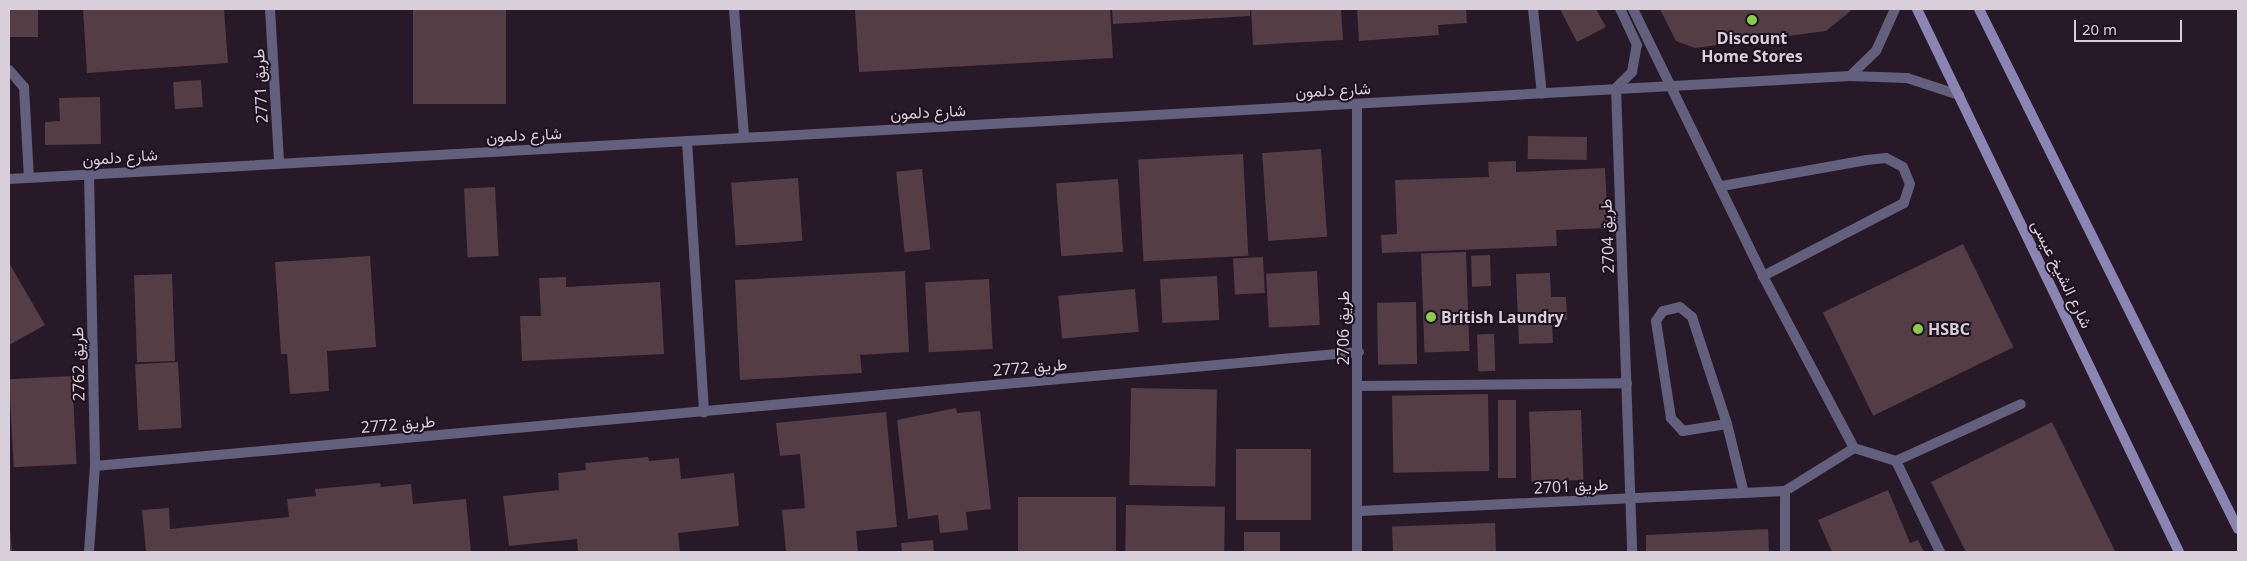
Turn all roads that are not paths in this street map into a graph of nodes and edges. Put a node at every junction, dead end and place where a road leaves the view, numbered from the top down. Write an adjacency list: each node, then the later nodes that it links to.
1 (270, 9): 18 (street, طريق 2771)
2 (734, 9): 16 (street)
3 (1533, 9): 13 (street)
4 (1620, 9): 12 (street)
5 (1633, 9): 11 (street)
6 (1895, 9): 10 (street)
7 (1917, 9): 14 (main road, شارع الشيخ عيسى)
8 (1979, 9): 37 (main road)
9 (9, 70): 20 (street)
10 (1850, 76): 11 (street, شارع دلمون); 14 (street, شارع دلمون)
11 (1672, 85): 12 (street, شارع دلمون); 22 (street)
12 (1616, 88): 13 (street, شارع دلمون); 25 (street, طريق 2704)
13 (1542, 94): 15 (street, شارع دلمون)
14 (1959, 95): 43 (main road, شارع الشيخ عيسى)
15 (1357, 104): 16 (street, شارع دلمون); 24 (street, طريق 2706)
16 (744, 137): 17 (street, شارع دلمون)
17 (687, 141): 18 (street, شارع دلمون); 28 (street)
18 (279, 162): 19 (street, شارع دلمون)
19 (88, 174): 20 (street, شارع دلمون); 32 (street, طريق 2762)
20 (29, 178): 21 (street, شارع دلمون)
21 (9, 179)
22 (1722, 186): 23 (street); 23 (street)
23 (1763, 276): 30 (street)
24 (1359, 352): 26 (street, طريق 2706); 28 (street, طريق 2772)
25 (1627, 383): 26 (street); 35 (street, طريق 2704)
26 (1358, 386): 36 (street, طريق 2706)
27 (2021, 404): 31 (street)
28 (704, 412): 32 (street, طريق 2772)
29 (1727, 424): 29 (street); 34 (street)
30 (1854, 448): 31 (street); 33 (street)
31 (1896, 461): 42 (street)
32 (95, 466): 38 (street, طريق 2762)
33 (1785, 491): 34 (street, طريق 2701); 41 (street)
34 (1744, 492): 35 (street, طريق 2701)
35 (1630, 498): 36 (street, طريق 2701); 40 (street, طريق 2704)
36 (1359, 511): 39 (street, طريق 2706)
37 (2238, 529)
38 (89, 552)
39 (1358, 552)
40 (1632, 552)
41 (1786, 552)
42 (1940, 552)
43 (2179, 552)

